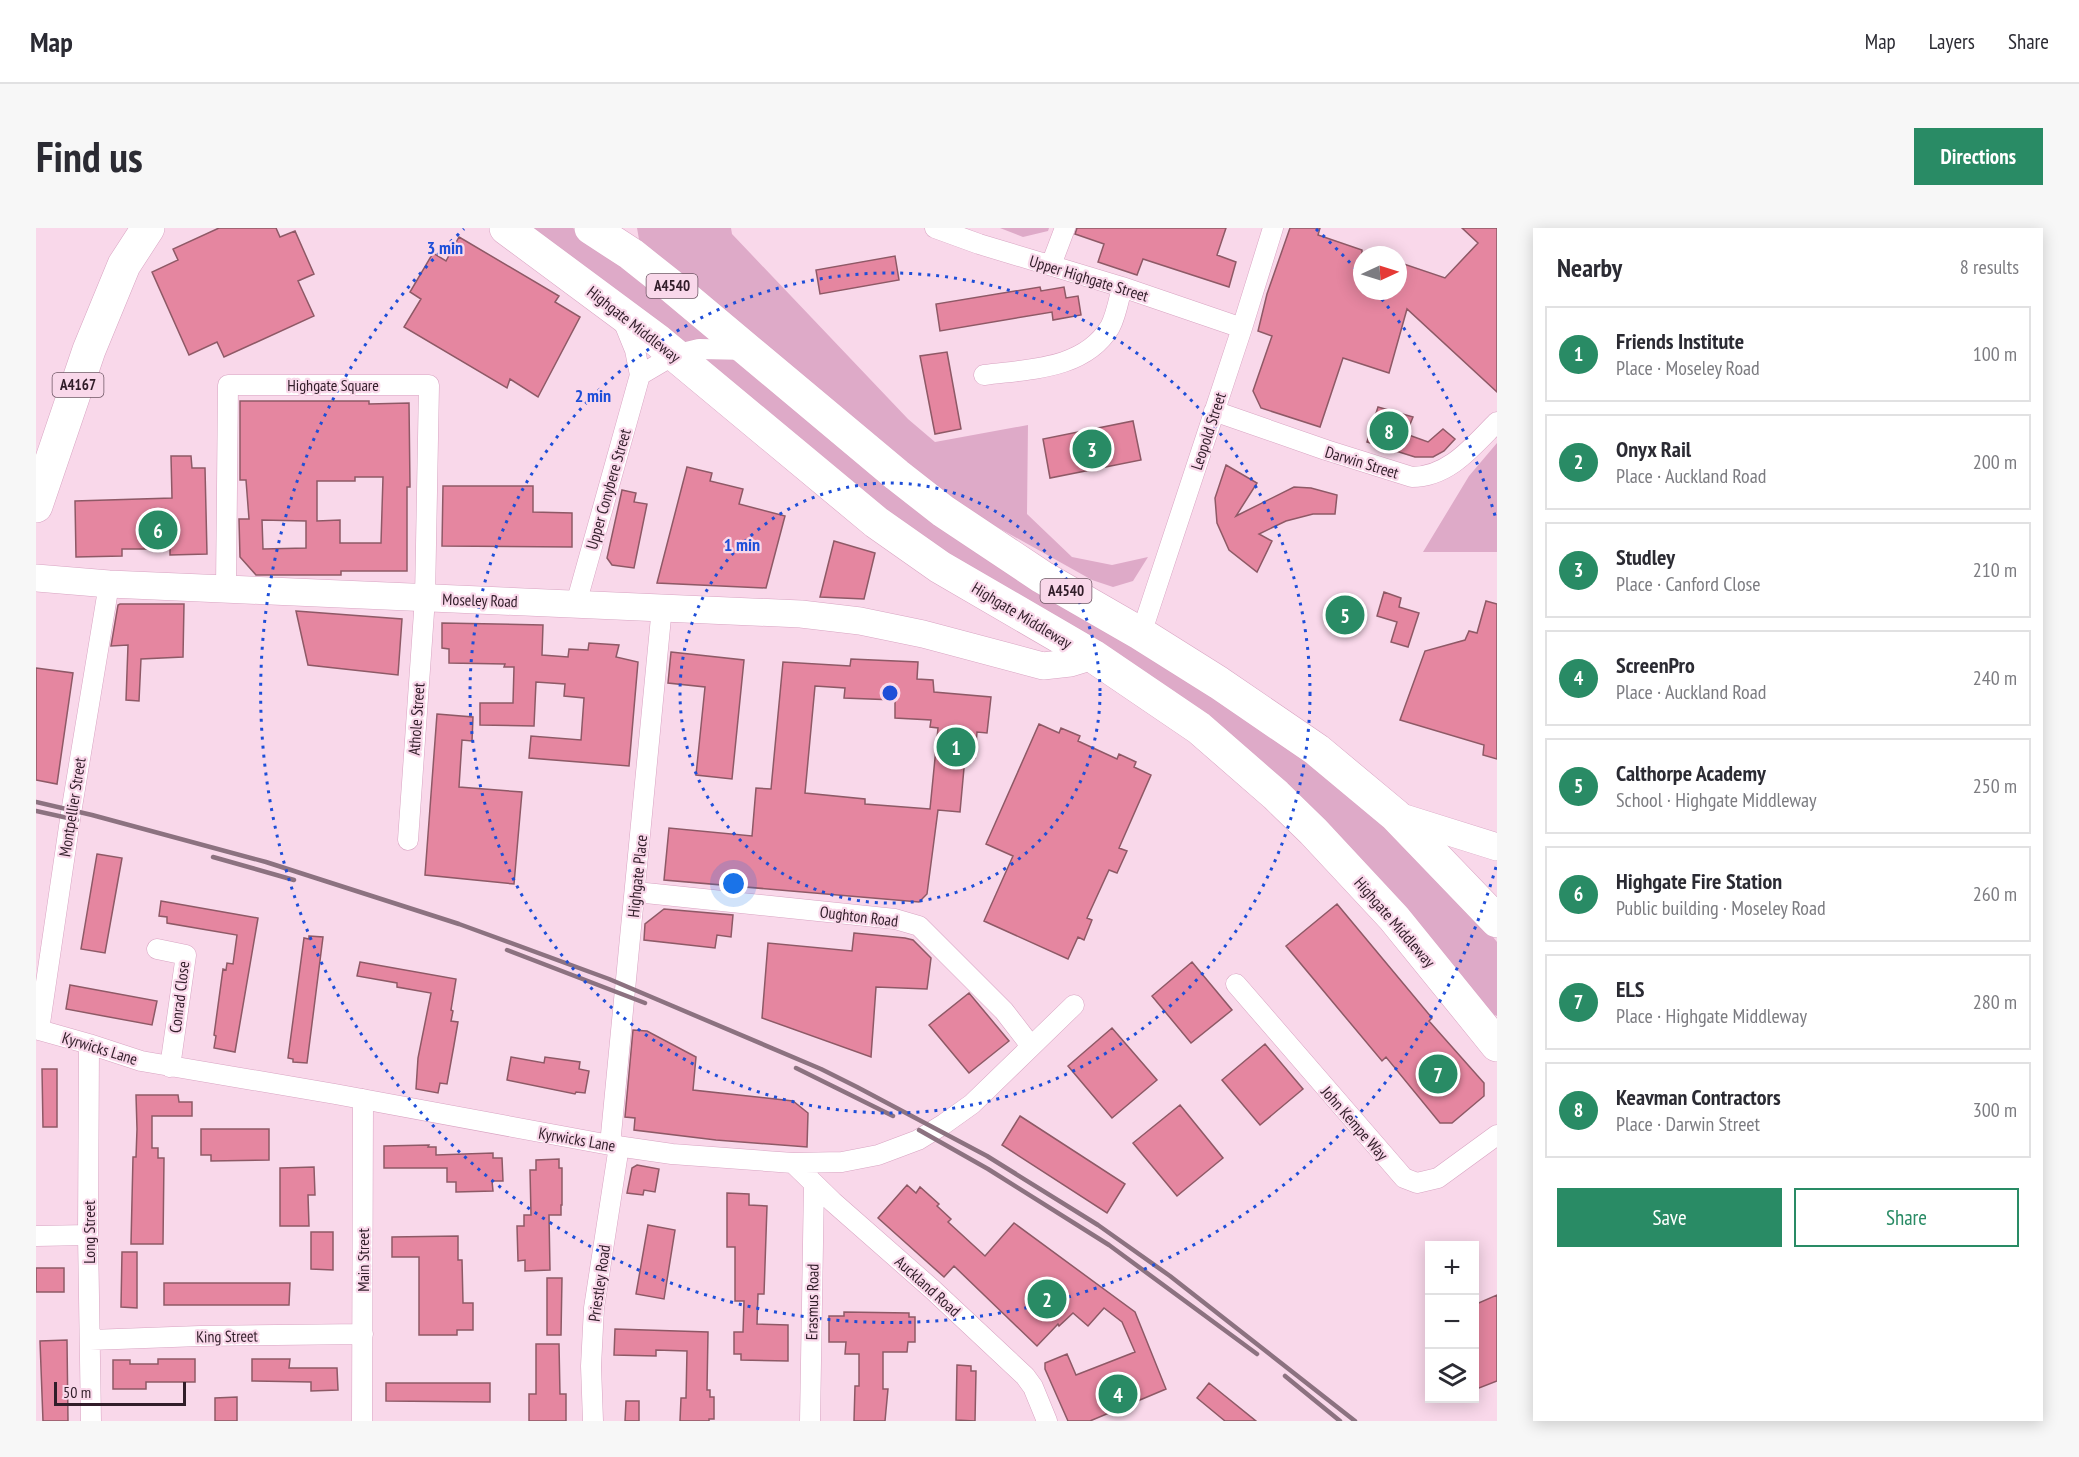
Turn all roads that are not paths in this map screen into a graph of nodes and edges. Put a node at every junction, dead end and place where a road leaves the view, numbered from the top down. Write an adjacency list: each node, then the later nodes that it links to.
1 (120, 228): 9 (highway, A4167)
2 (148, 228): 9 (highway, A4167)
3 (506, 228): 12 (highway, Highgate Middleway / A4540)
4 (591, 228): 8 (highway, A4540)
5 (936, 228): 10 (street, Upper Highgate Street)
6 (1065, 228): 10 (street)
7 (1273, 228): 13 (street, Leopold Street)
8 (628, 241): 14 (highway, A4540)
9 (124, 265): 21 (highway, A4167)
10 (1051, 265): 11 (street, Upper Highgate Street)
11 (1122, 287): 13 (street, Upper Highgate Street); 17 (street)
12 (616, 309): 15 (highway, Highgate Middleway / A4540); 16 (street, Upper Conybere Street)
13 (1242, 328): 19 (street, Leopold Street)
14 (747, 351): 15 (street); 28 (highway, A4540)
15 (674, 355): 16 (street); 18 (highway, Highgate Middleway / A4540)
16 (640, 375): 18 (street); 26 (street, Upper Conybere Street)
17 (984, 375)
18 (704, 380): 29 (highway, Highgate Middleway / A4540)
19 (1214, 411): 20 (street, Darwin Street); 28 (street, Leopold Street)
20 (1497, 422)
21 (36, 506)
22 (36, 579): 23 (street, Moseley Road)
23 (109, 584): 24 (street, Moseley Road); 40 (street, Montpellier Street)
24 (226, 588): 25 (street, Moseley Road); 25 (street, Highgate Square)
25 (425, 598): 26 (street, Moseley Road); 31 (street, Athole Street)
26 (576, 604): 27 (street, Moseley Road)
27 (662, 607): 29 (street, Moseley Road); 33 (street, Highgate Place)
28 (1141, 634): 30 (highway, A4540)
29 (1093, 657): 38 (highway, Highgate Middleway / A4540)
30 (1395, 815): 32 (street); 34 (highway, A4540)
31 (408, 840)
32 (1497, 847)
33 (636, 892): 43 (street, Oughton Road); 47 (street, Highgate Place)
34 (1497, 921)
35 (157, 949): 44 (street, Conrad Close)
36 (1236, 984): 46 (street, John Kempe Way)
37 (1074, 1005): 43 (street, Kyrwicks Lane)
38 (1469, 1010): 39 (street); 42 (highway, Highgate Middleway / A4540)
39 (1497, 1028)
40 (37, 1030): 41 (street, Kyrwicks Lane)
41 (89, 1044): 44 (street, Kyrwicks Lane); 50 (street, Long Street)
42 (1497, 1045)
43 (1031, 1046): 48 (street, Kyrwicks Lane)
44 (170, 1067): 45 (street, Kyrwicks Lane)
45 (363, 1099): 47 (street, Kyrwicks Lane); 52 (street, Main Street)
46 (1497, 1135)
47 (615, 1146): 48 (street, Kyrwicks Lane); 56 (street, Priestley Road)
48 (793, 1163): 49 (street, Auckland Road)
49 (814, 1184): 57 (street, Erasmus Road); 58 (street, Auckland Road)
50 (88, 1235): 51 (street); 53 (street, Long Street)
51 (36, 1236)
52 (363, 1334): 53 (street, King Street); 55 (street, Main Street)
53 (90, 1340): 54 (street, Long Street)
54 (91, 1421)
55 (362, 1421)
56 (593, 1421)
57 (810, 1421)
58 (1047, 1421)

